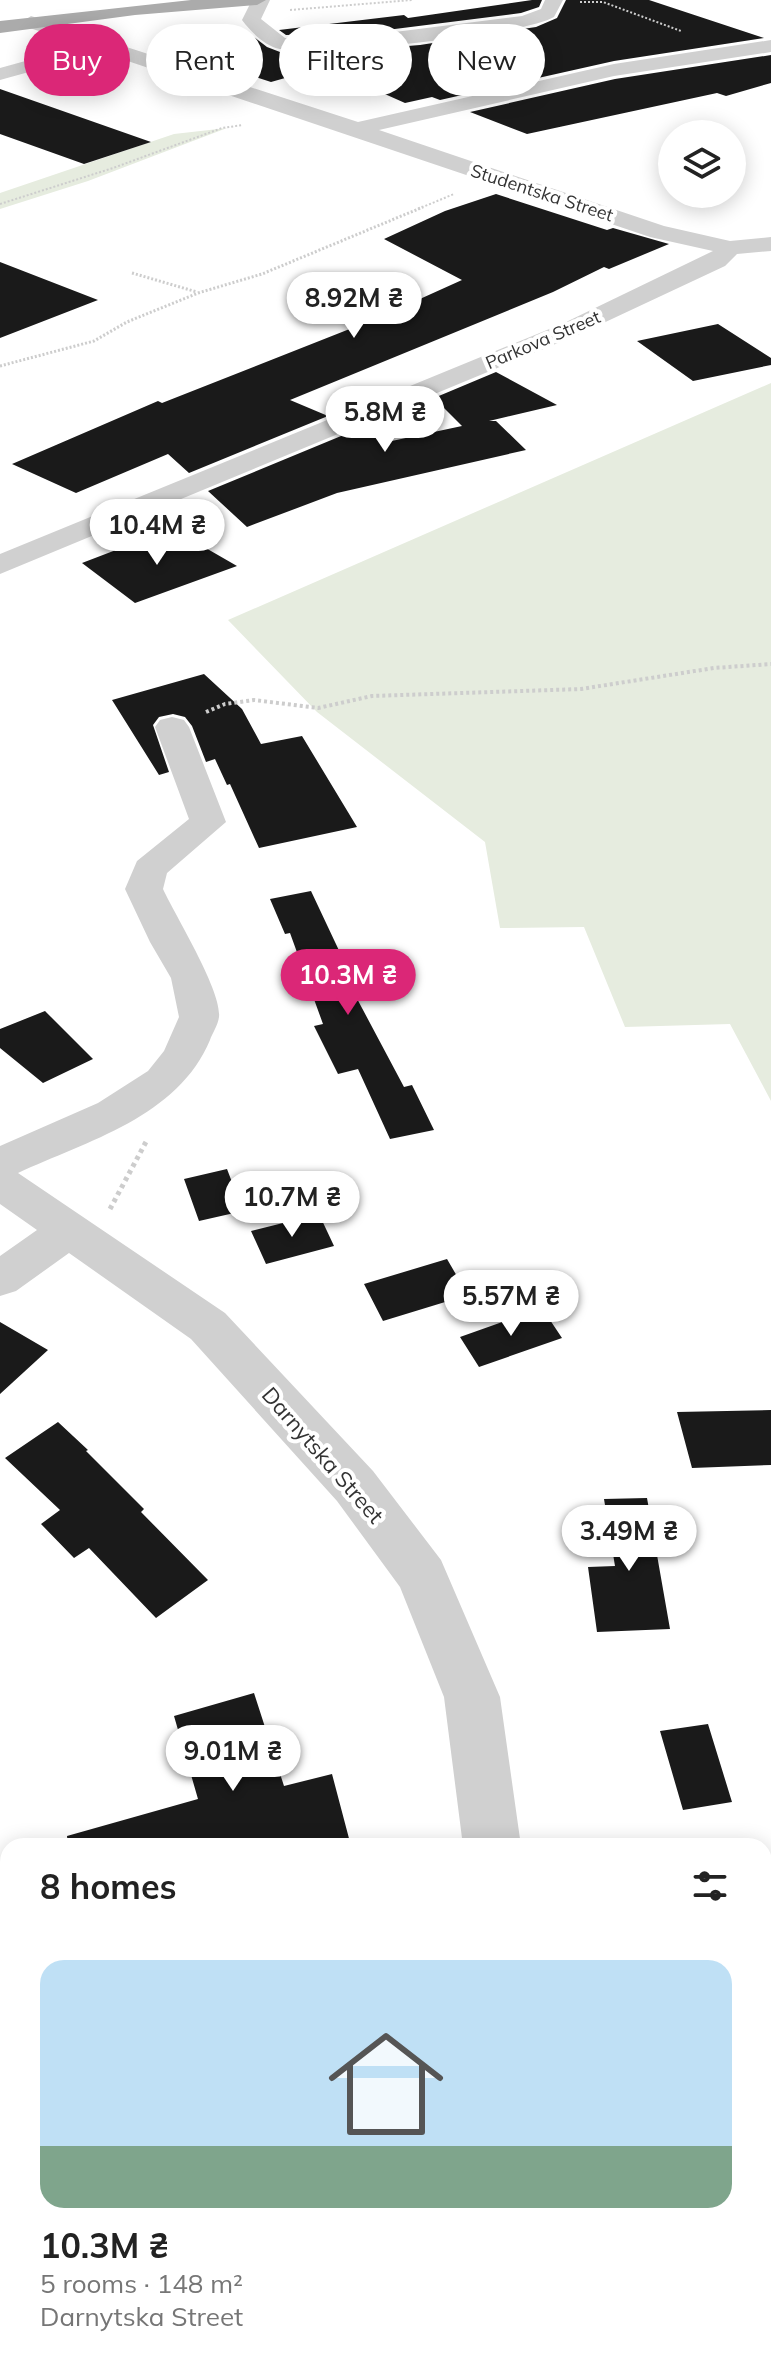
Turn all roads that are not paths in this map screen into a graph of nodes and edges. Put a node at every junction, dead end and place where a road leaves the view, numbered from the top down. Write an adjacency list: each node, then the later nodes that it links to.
1 (555, 0): 2 (street)
2 (257, 4): 3 (main road)
3 (31, 22): 4 (main road); 8 (street, Studentska Street)
4 (0, 27)
5 (771, 46): 8 (street)
6 (24, 67): 7 (street)
7 (0, 74)
8 (356, 129): 10 (street, Studentska Street)
9 (771, 244): 10 (street, Parkova Street)
10 (730, 248): 11 (street, Parkova Street)
11 (0, 565)
12 (172, 727): 13 (street)
13 (0, 1163)
14 (0, 1182): 15 (street, Darnytska Street)
15 (82, 1238): 16 (street); 17 (street, Darnytska Street)
16 (0, 1279)
17 (491, 1838)

